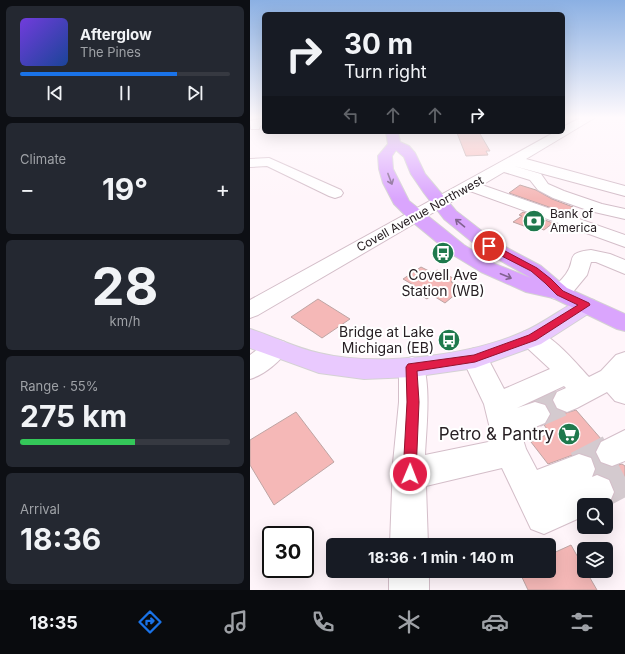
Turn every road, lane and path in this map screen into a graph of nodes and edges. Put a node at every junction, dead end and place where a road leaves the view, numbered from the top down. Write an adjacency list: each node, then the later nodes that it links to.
1 (390, 145): 11 (highway, one-way to 11)
2 (400, 145): 9 (highway)
3 (543, 145): 5 (street, Covell Avenue Northwest)
4 (250, 163): 8 (street)
5 (509, 164): 6 (street, Covell Avenue Northwest); 7 (street); 10 (street)
6 (470, 186): 9 (street, Covell Avenue Northwest); 12 (street)
7 (625, 191)
8 (335, 193)
9 (440, 203): 11 (street, Covell Avenue Northwest); 14 (highway, one-way to 9)
10 (625, 214)
11 (416, 216): 14 (highway, one-way to 14); 16 (street, Covell Avenue Northwest)
12 (625, 241)
13 (625, 268): 14 (street)
14 (560, 293): 15 (highway)
15 (586, 305): 17 (highway); 19 (main road)
16 (250, 310)
17 (625, 323)
18 (250, 338): 20 (main road)
19 (532, 338): 21 (main road); 25 (street)
20 (276, 348): 22 (main road); 23 (street)
21 (475, 358): 22 (main road); 27 (street)
22 (412, 367): 28 (street)
23 (250, 369)
24 (620, 377): 25 (street)
25 (573, 388): 27 (street)
26 (535, 414): 27 (street)
27 (504, 428): 28 (street); 29 (street)
28 (410, 474): 30 (street)
29 (588, 480)
30 (410, 538)
31 (409, 578): 32 (street)
32 (409, 590)

